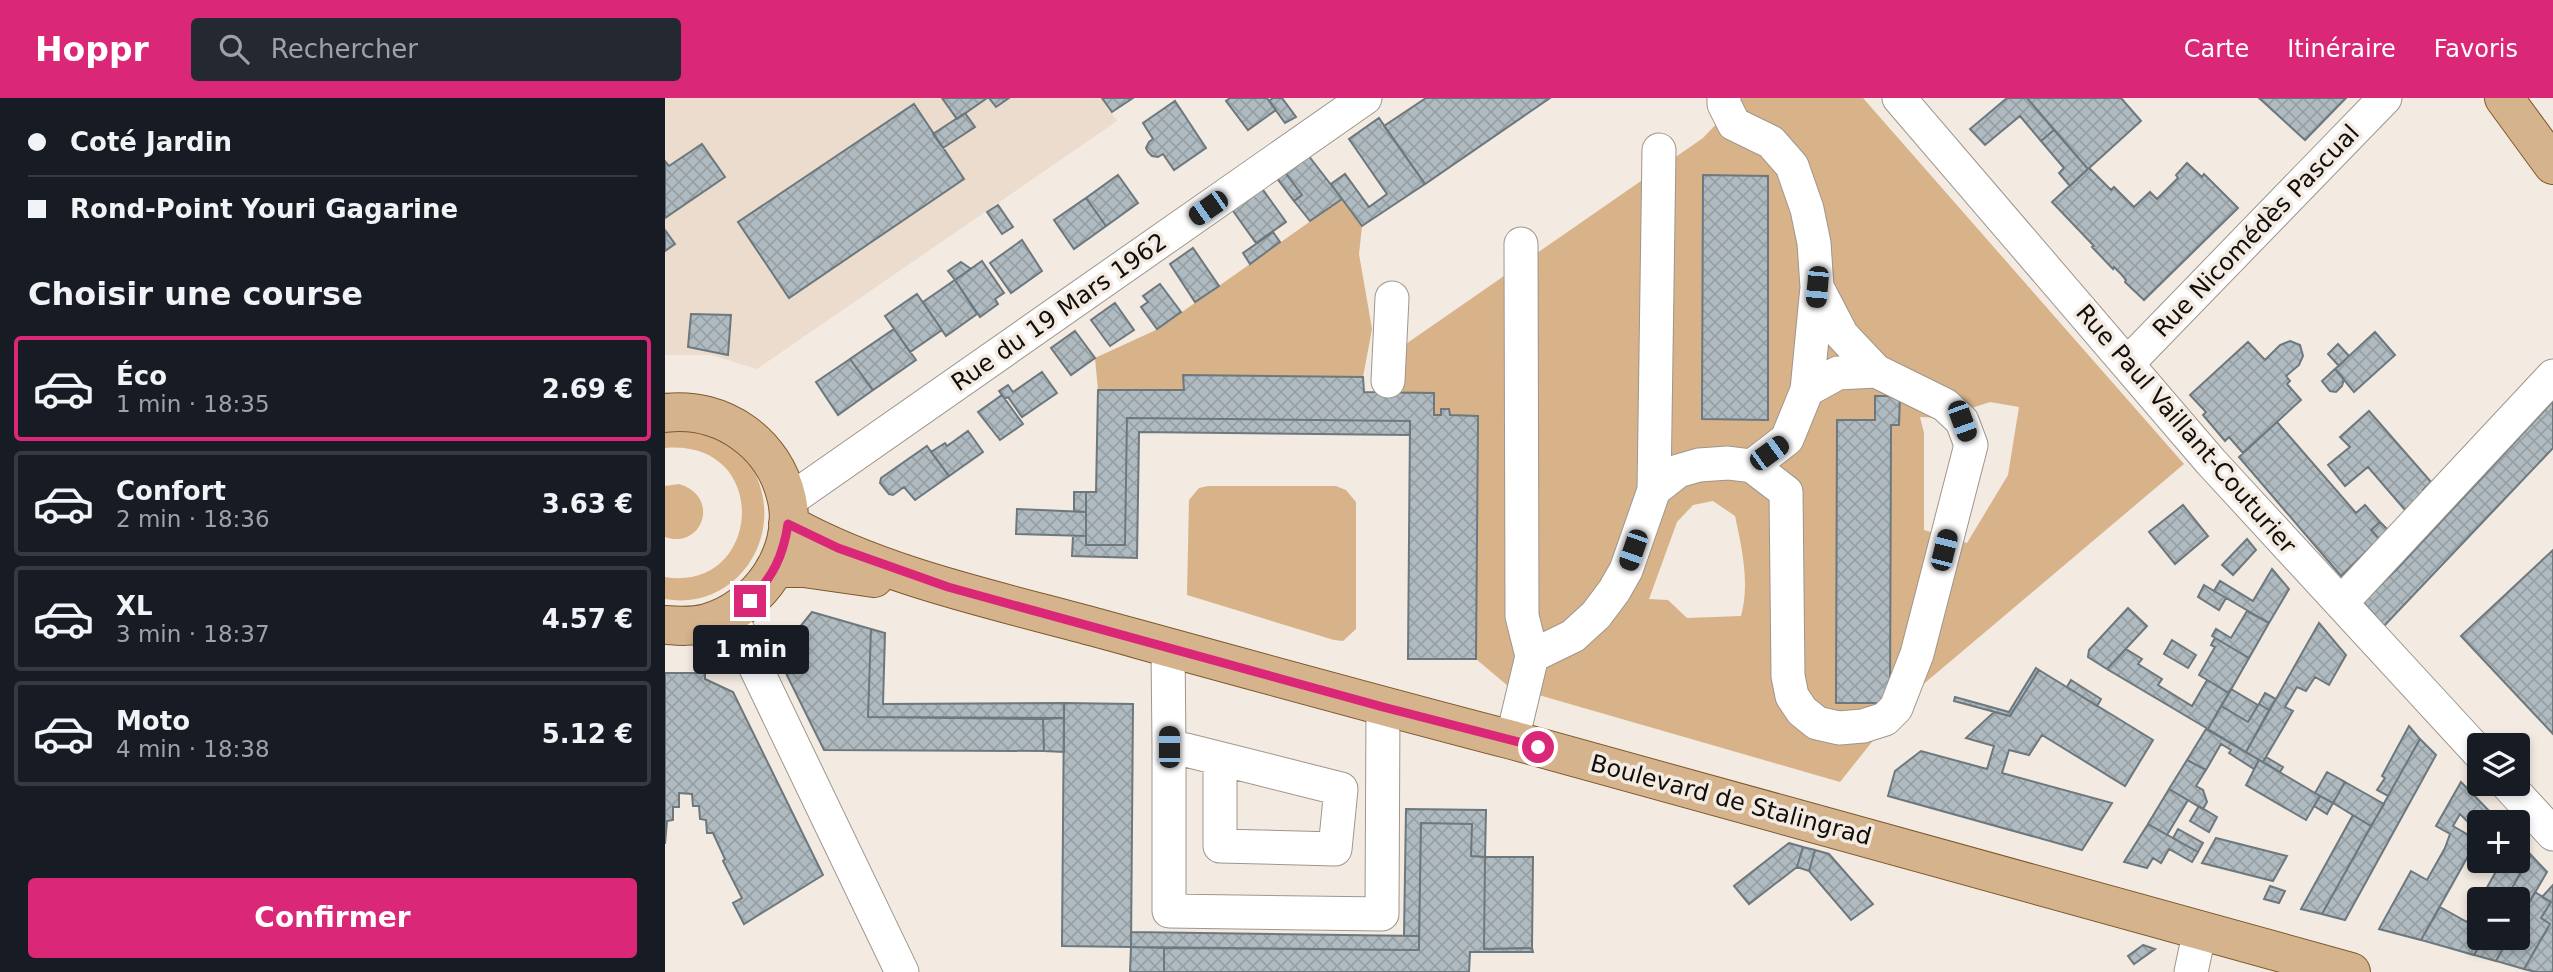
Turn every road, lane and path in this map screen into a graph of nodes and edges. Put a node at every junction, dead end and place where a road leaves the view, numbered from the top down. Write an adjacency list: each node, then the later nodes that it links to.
1 (1365, 98): 21 (street, Rue du 19 Mars 1962)
2 (1724, 98): 9 (street)
3 (1899, 98): 11 (street, Rue Paul Vaillant-Couturier)
4 (2385, 98): 11 (street, Rue Nicomédès Pascual)
5 (2504, 98): 7 (main road)
6 (1658, 150): 19 (street)
7 (2553, 165)
8 (1521, 244): 28 (street)
9 (1817, 287): 12 (street); 15 (street)
10 (1392, 298): 14 (street)
11 (2127, 363): 24 (street, Rue Paul Vaillant-Couturier)
12 (1876, 371): 15 (street); 20 (street)
13 (2553, 376): 24 (street)
14 (1388, 381)
15 (1807, 390): 17 (street)
16 (665, 413): 21 (main road)
17 (1787, 439): 18 (street); 20 (street)
18 (1752, 466): 19 (street); 20 (street)
19 (1654, 490): 28 (street)
20 (1786, 492)
21 (788, 513): 22 (main road); 23 (main road, Boulevard de Stalingrad)
22 (775, 568): 23 (main road, Boulevard de Stalingrad); 25 (main road)
23 (948, 587): 27 (main road, Boulevard de Stalingrad)
24 (2341, 603): 31 (street, Rue Paul Vaillant-Couturier)
25 (730, 614): 26 (main road); 38 (street)
26 (665, 625)
27 (1168, 648): 29 (main road, Boulevard de Stalingrad); 32 (street)
28 (1532, 656): 30 (street)
29 (1383, 707): 30 (main road, Boulevard de Stalingrad); 32 (street)
30 (1512, 740): 36 (main road, Boulevard de Stalingrad)
31 (2467, 740)
32 (1169, 747): 33 (street)
33 (1220, 759)
34 (2518, 796): 35 (street)
35 (2553, 834)
36 (2200, 930): 37 (street); 39 (main road, Boulevard de Stalingrad)
37 (2194, 971)
38 (902, 972)
39 (2351, 972)

